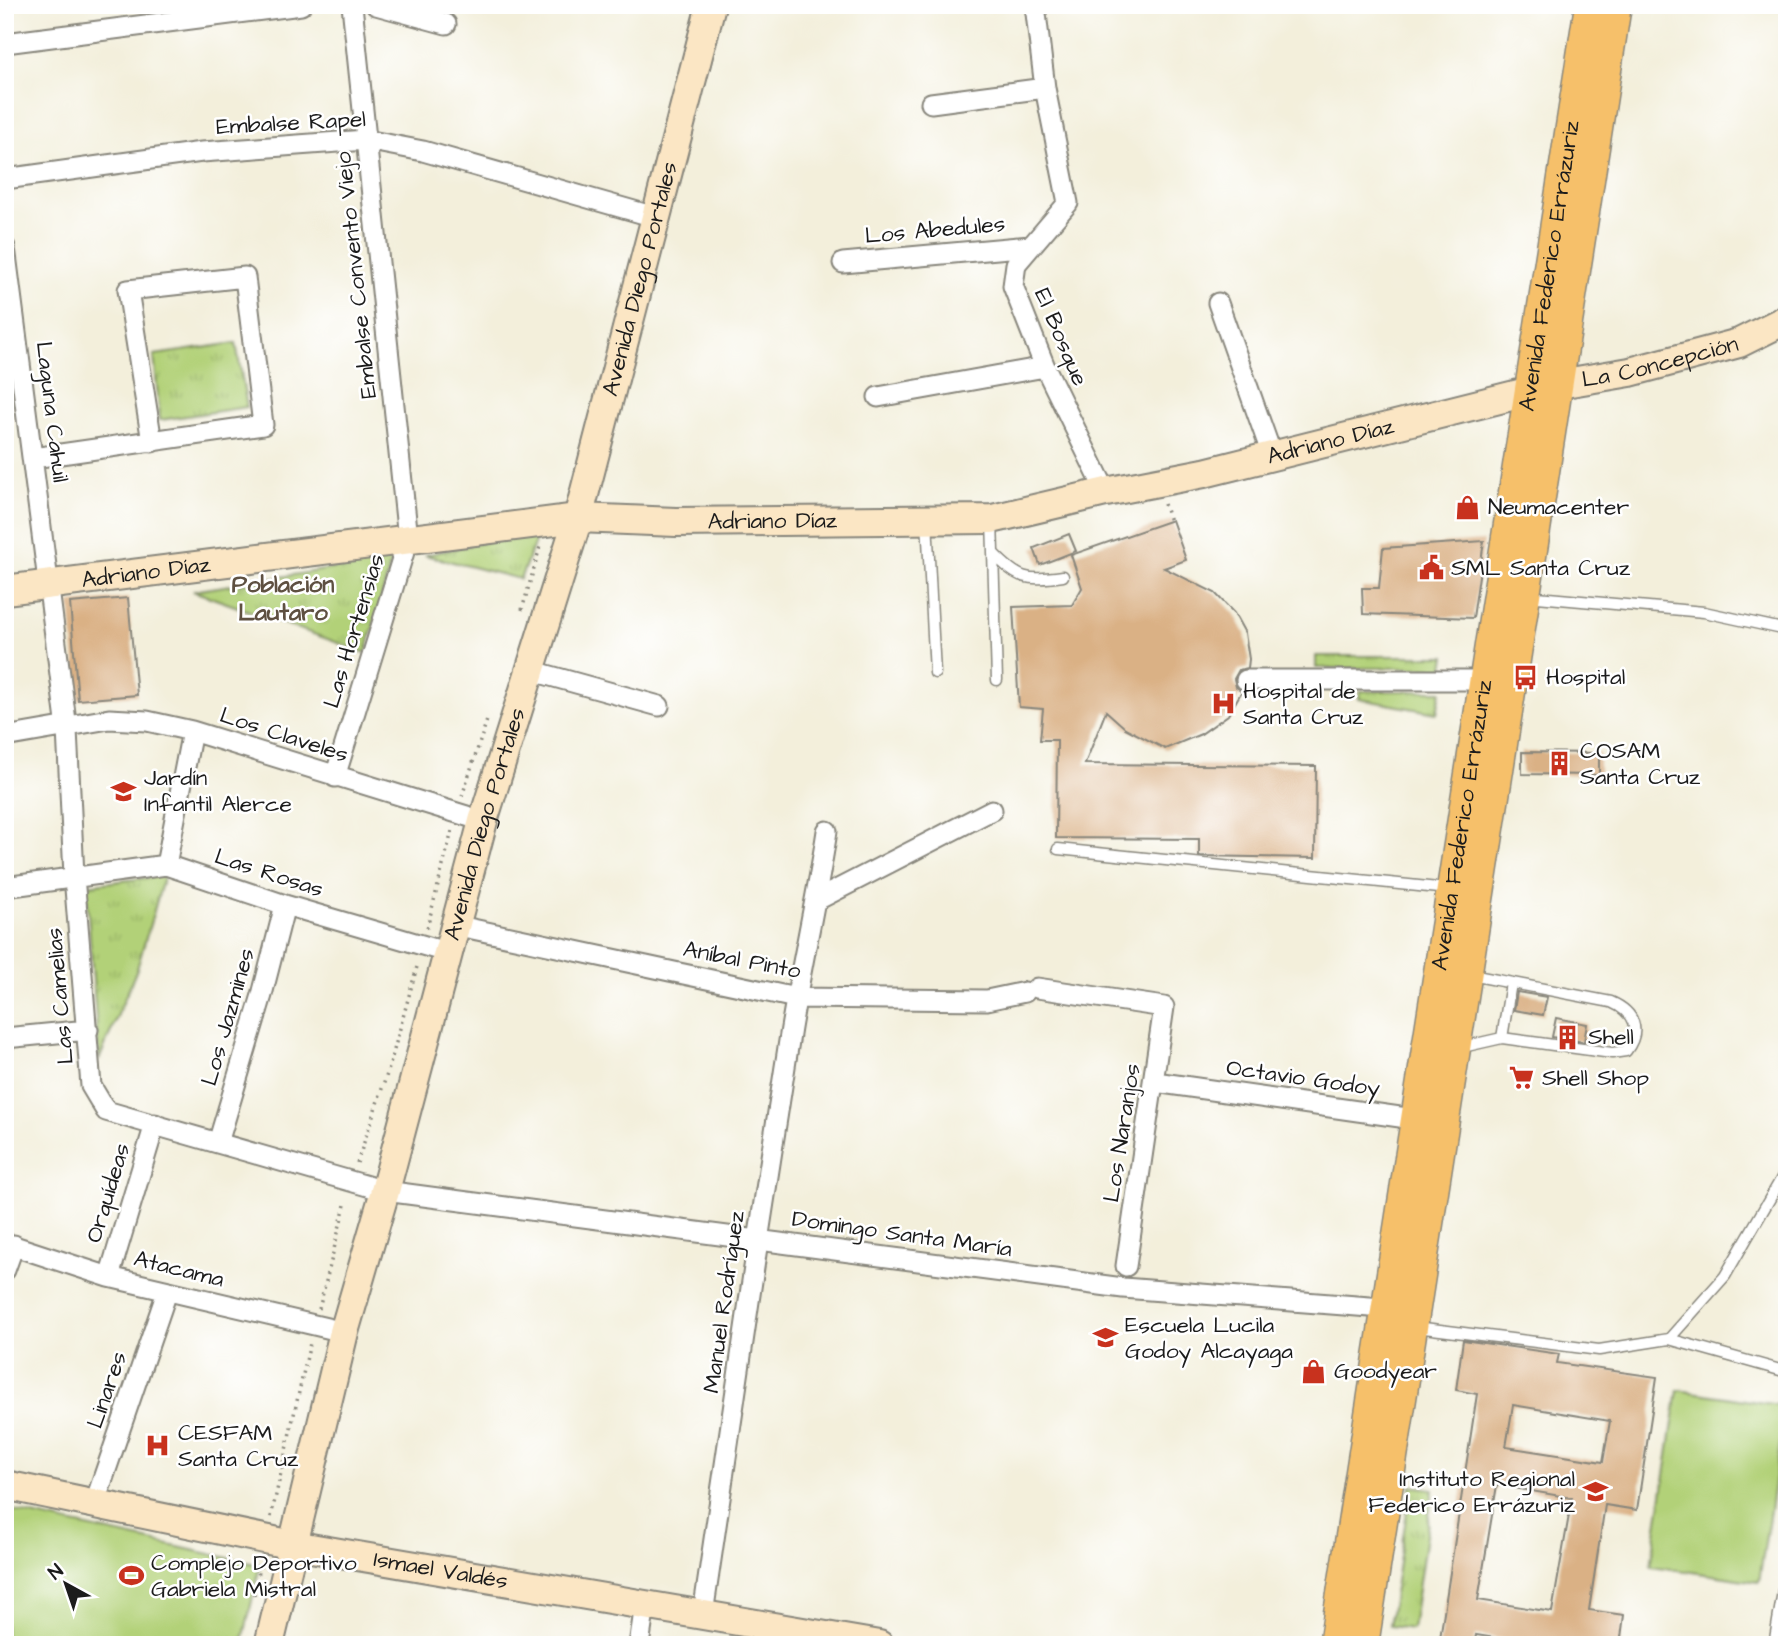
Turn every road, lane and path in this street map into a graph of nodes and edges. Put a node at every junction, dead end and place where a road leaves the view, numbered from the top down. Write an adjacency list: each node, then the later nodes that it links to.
1 (301, 5): 9 (street)
2 (352, 5): 12 (street, Embalse Convento Viejo)
3 (376, 5): 8 (street)
4 (711, 5): 14 (main road, Avenida Diego Portales)
5 (1035, 5): 10 (street, El Bosque)
6 (1590, 5): 23 (main road, Avenida Federico Errázuriz)
7 (1616, 5): 22 (main road, Avenida Federico Errázuriz)
8 (446, 24)
9 (5, 43)
10 (1045, 88): 11 (street); 15 (street, El Bosque)
11 (931, 103)
12 (366, 140): 13 (street, Embalse Rapel); 14 (street, Embalse Rapel); 33 (street, Embalse Convento Viejo)
13 (5, 179)
14 (655, 217): 29 (main road, Avenida Diego Portales)
15 (1030, 246): 17 (street, Los Abedules); 21 (street, El Bosque)
16 (5, 247): 18 (street, Laguna Cahuil)
17 (843, 263)
18 (7, 281): 27 (street, Laguna Cahuil)
19 (1218, 303): 26 (street)
20 (1787, 319): 22 (main road, La Concepción)
21 (1045, 367): 24 (street); 28 (street, El Bosque)
22 (1559, 384): 23 (main road, La Concepción); 38 (main road, Avenida Federico Errázuriz)
23 (1528, 391): 26 (main road, Adriano Díaz); 45 (main road, Avenida Federico Errázuriz)
24 (878, 397)
25 (152, 442): 25 (street); 27 (street)
26 (1272, 455): 28 (main road, Adriano Díaz)
27 (33, 458): 36 (street, Laguna Cahuil)
28 (1106, 492): 30 (main road, Adriano Díaz)
29 (578, 518): 31 (main road, Adriano Díaz); 32 (main road, Adriano Díaz); 41 (main road, Avenida Diego Portales)
30 (992, 519): 31 (main road, Adriano Díaz); 34 (lane)
31 (927, 520): 42 (lane)
32 (547, 522): 33 (main road, Adriano Díaz); 39 (path)
33 (408, 539): 36 (main road, Adriano Díaz); 51 (street, Las Hortensias)
34 (993, 553): 35 (lane); 43 (lane)
35 (1063, 576)
36 (49, 584): 37 (main road, Adriano Díaz); 48 (street, Las Camelias)
37 (5, 590)
38 (1526, 596): 40 (lane); 59 (main road, Avenida Federico Errázuriz)
39 (522, 611)
40 (1787, 630)
41 (529, 670): 46 (street); 53 (main road, Avenida Diego Portales)
42 (934, 673)
43 (997, 680)
44 (1246, 680): 45 (street)
45 (1484, 680): 59 (main road, Avenida Federico Errázuriz)
46 (659, 706)
47 (490, 712): 53 (path)
48 (67, 729): 49 (street, Los Claveles); 50 (street, Los Claveles); 57 (street, Las Camelias)
49 (192, 731): 51 (street, Los Claveles); 56 (street)
50 (5, 737)
51 (335, 777): 53 (street, Los Claveles)
52 (992, 810): 60 (street)
53 (469, 817): 62 (main road, Avenida Diego Portales); 63 (path)
54 (827, 831): 60 (street, Manuel Rodríguez)
55 (1058, 849): 59 (lane)
56 (166, 865): 57 (street, Las Rosas); 61 (street, Las Rosas)
57 (74, 876): 58 (street, Las Rosas); 68 (street, Las Camelias)
58 (5, 887)
59 (1465, 892): 64 (main road, Avenida Federico Errázuriz); 73 (main road, Avenida Federico Errázuriz)
60 (817, 900): 66 (street, Manuel Rodríguez)
61 (285, 905): 63 (street, Las Rosas); 75 (street, Los Jazmines)
62 (454, 925): 63 (main road, Avenida Diego Portales); 66 (street, Aníbal Pinto)
63 (434, 949): 77 (path); 78 (main road, Avenida Diego Portales)
64 (1467, 974): 65 (lane); 71 (main road, Avenida Federico Errázuriz)
65 (1511, 983): 70 (lane); 70 (lane)
66 (796, 998): 67 (street, Aníbal Pinto); 79 (street, Manuel Rodríguez)
67 (1164, 1007): 72 (street, Los Naranjos)
68 (88, 1030): 69 (street); 74 (street, Las Camelias)
69 (5, 1038)
70 (1502, 1038): 71 (lane)
71 (1455, 1049): 73 (main road, Avenida Federico Errázuriz)
72 (1155, 1082): 73 (street, Octavio Godoy); 81 (street, Los Naranjos)
73 (1429, 1122): 85 (main road, Avenida Federico Errázuriz)
74 (155, 1124): 75 (street, Las Camelias); 83 (street, Orquídeas)
75 (218, 1143): 77 (street, Las Camelias)
76 (1787, 1169): 88 (lane)
77 (351, 1182): 78 (street, Las Camelias); 86 (path)
78 (384, 1191): 79 (street, Domingo Santa María); 87 (main road, Avenida Diego Portales)
79 (758, 1239): 85 (street, Domingo Santa María); 97 (street, Manuel Rodríguez)
80 (10, 1244): 82 (street); 83 (street, Atacama)
81 (1126, 1266)
82 (5, 1270)
83 (109, 1277): 84 (street, Atacama)
84 (167, 1292): 86 (street, Atacama); 91 (street, Linares)
85 (1404, 1315): 88 (lane); 101 (main road, Avenida Federico Errázuriz); 102 (main road, Avenida Federico Errázuriz)
86 (315, 1325): 87 (street, Atacama); 92 (path)
87 (344, 1332): 93 (main road, Avenida Diego Portales)
88 (1669, 1339): 89 (lane)
89 (1787, 1372)
90 (5, 1485): 91 (main road, Ismael Valdés)
91 (94, 1504): 92 (main road, Ismael Valdés)
92 (265, 1540): 93 (main road, Ismael Valdés); 95 (path)
93 (293, 1545): 96 (main road, Ismael Valdés); 98 (main road, Avenida Diego Portales)
94 (1787, 1566): 103 (lane)
95 (252, 1605)
96 (645, 1605): 97 (main road, Ismael Valdés); 99 (street)
97 (703, 1614): 100 (main road, Ismael Valdés)
98 (269, 1645)
99 (639, 1645)
100 (879, 1645)
101 (1334, 1645)
102 (1363, 1645)
103 (1774, 1645)

